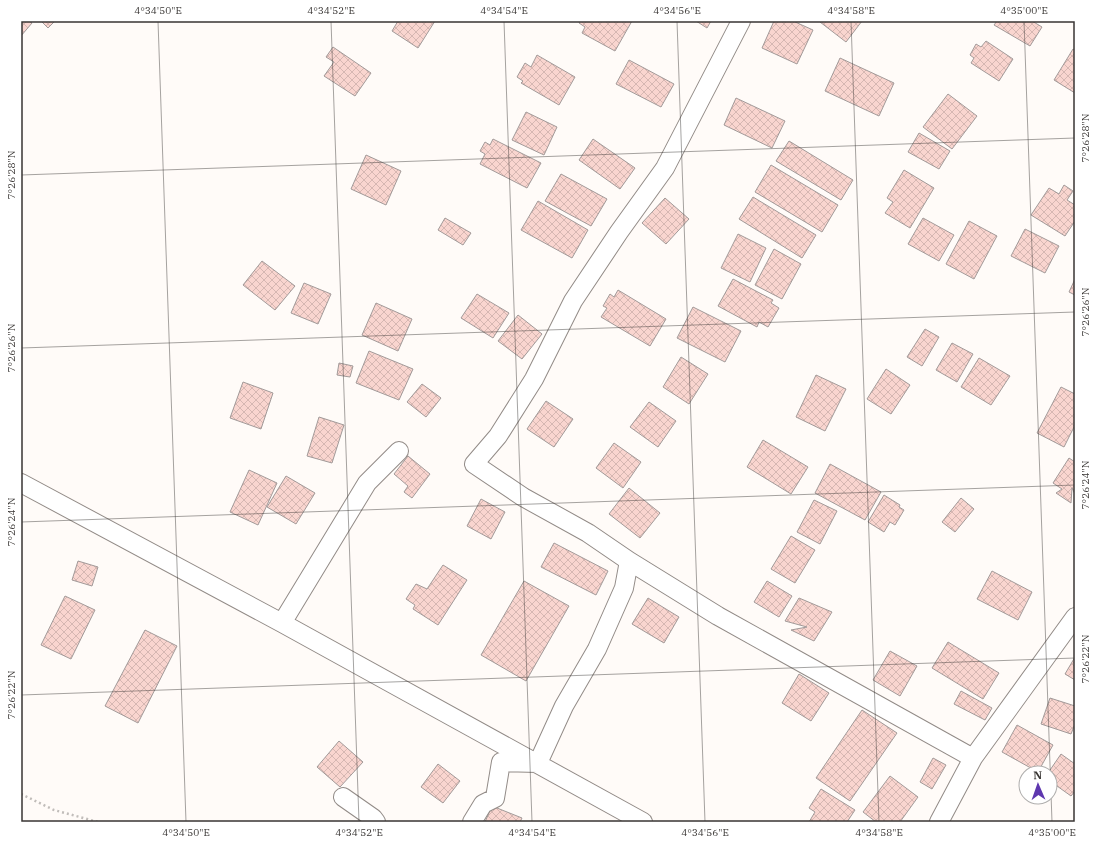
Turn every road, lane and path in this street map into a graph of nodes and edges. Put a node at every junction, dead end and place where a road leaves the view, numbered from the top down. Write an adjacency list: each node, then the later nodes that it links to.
1 (741, 21): 4 (street)
2 (399, 451): 6 (street)
3 (21, 483): 6 (street)
4 (629, 562): 7 (street); 8 (street)
5 (1075, 618): 7 (street)
6 (282, 623): 8 (street)
7 (973, 758): 15 (street)
8 (538, 763): 13 (street); 14 (street)
9 (21, 794): 11 (path)
10 (343, 797): 12 (street)
11 (98, 822)
12 (376, 822)
13 (472, 822)
14 (643, 822)
15 (939, 822)

